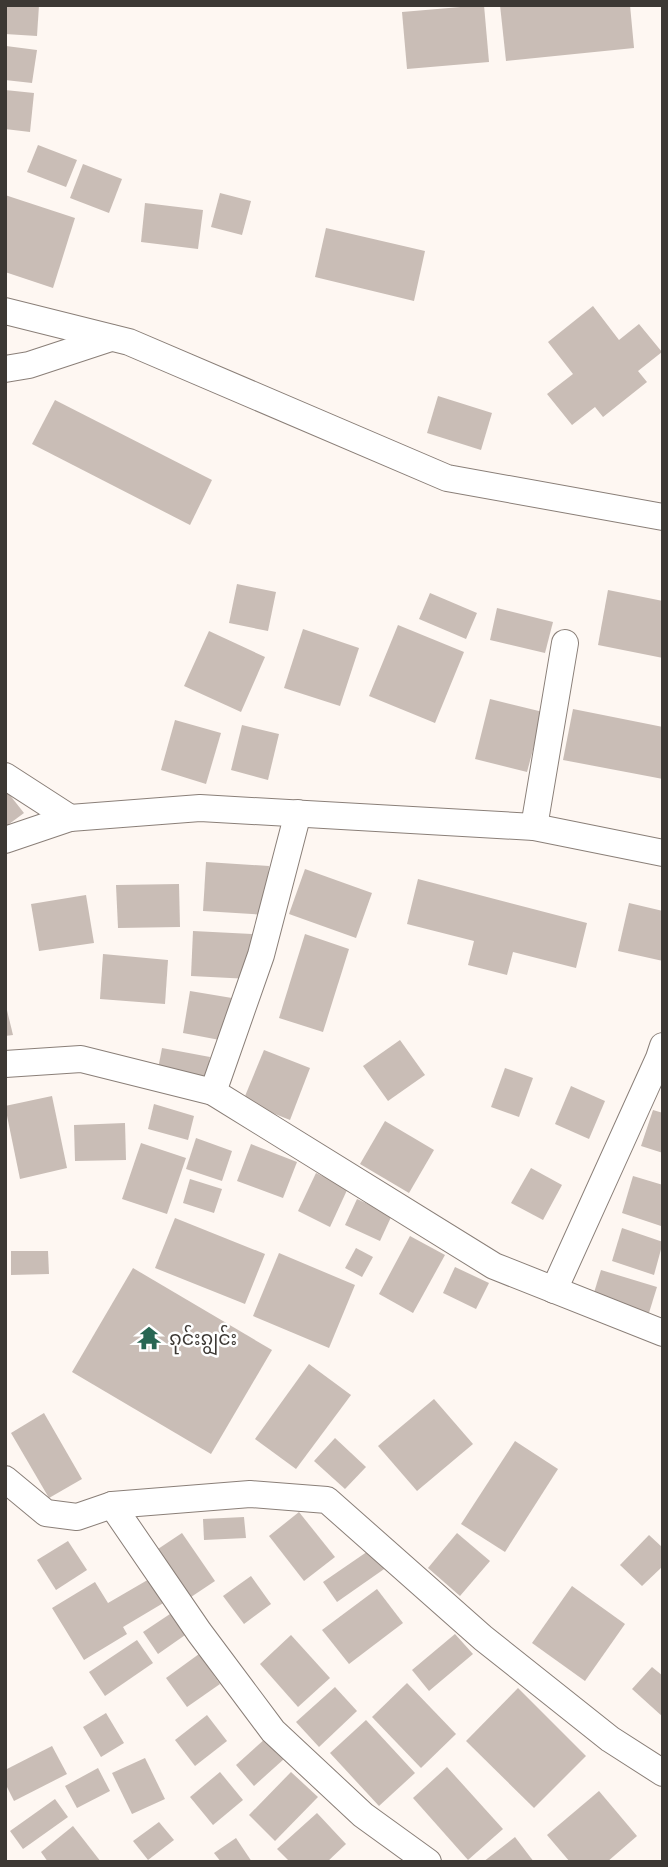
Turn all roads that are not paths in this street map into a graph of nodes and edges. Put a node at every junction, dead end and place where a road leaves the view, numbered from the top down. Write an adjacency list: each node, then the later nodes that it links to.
1 (5, 311): 2 (street)
2 (111, 338): 3 (street); 4 (street)
3 (5, 369)
4 (663, 517)
5 (565, 643): 9 (street)
6 (5, 776): 8 (street)
7 (298, 813): 8 (street); 9 (street); 14 (street)
8 (70, 818): 10 (street)
9 (534, 827): 11 (street)
10 (5, 840)
11 (663, 853)
12 (663, 1045): 15 (street)
13 (5, 1064): 14 (street)
14 (213, 1092): 15 (street)
15 (554, 1290): 16 (street)
16 (663, 1333)
17 (5, 1479): 18 (street)
18 (111, 1505): 19 (street); 20 (street)
19 (663, 1773)
20 (428, 1862)

